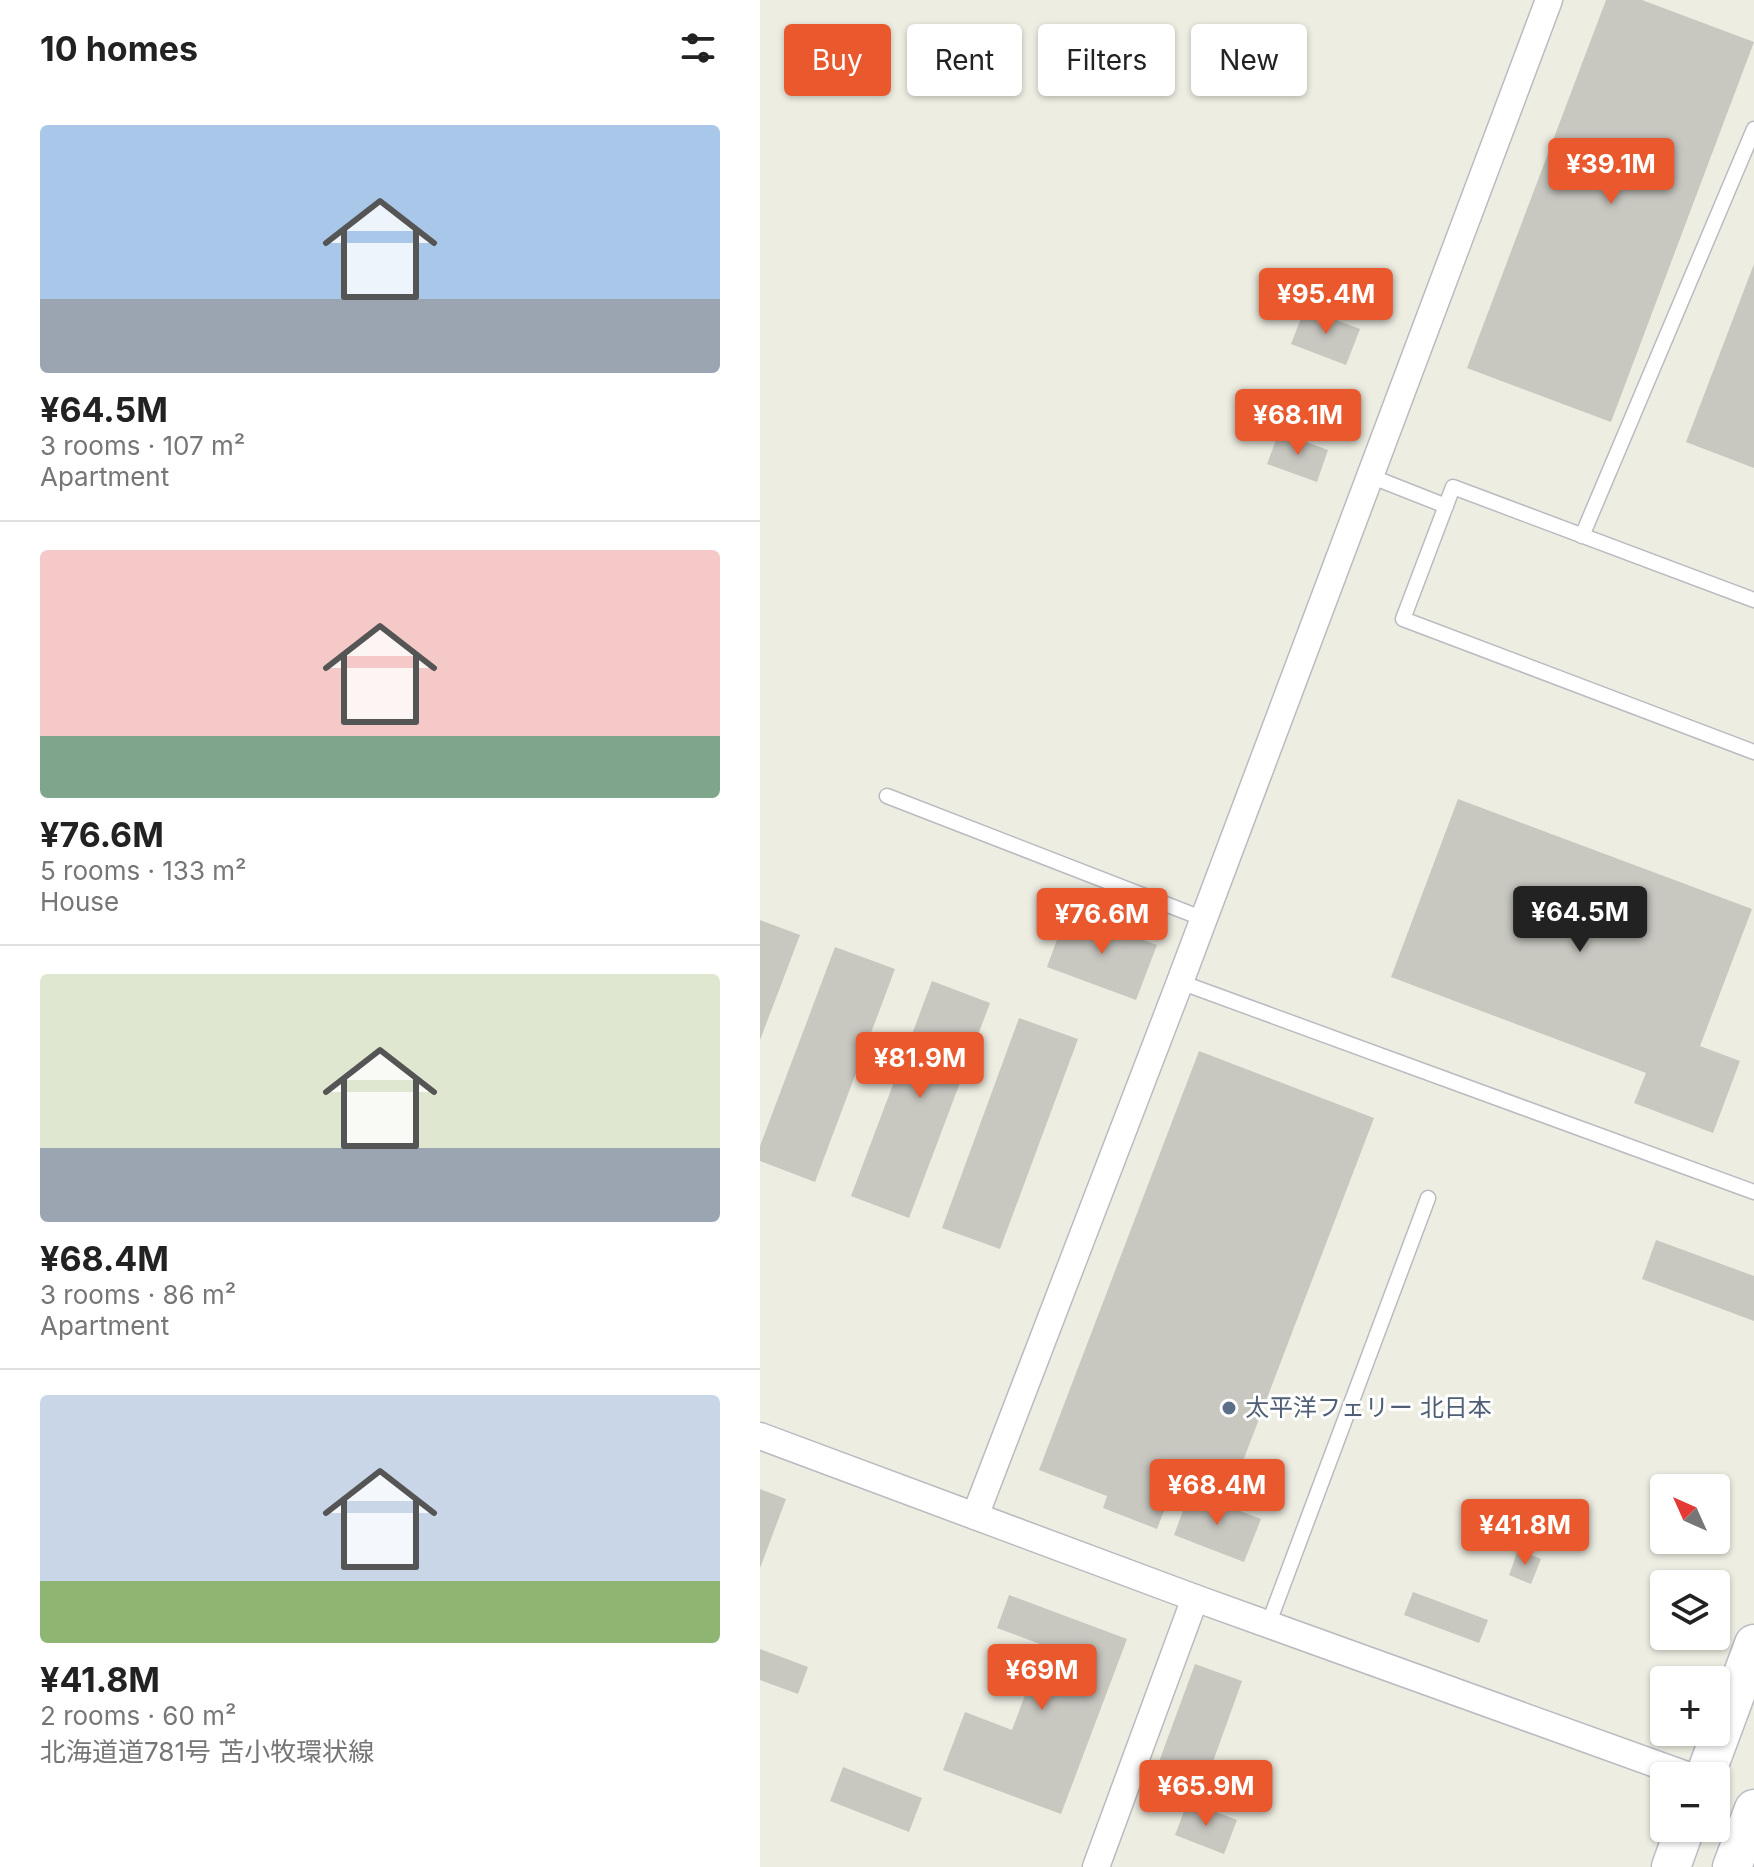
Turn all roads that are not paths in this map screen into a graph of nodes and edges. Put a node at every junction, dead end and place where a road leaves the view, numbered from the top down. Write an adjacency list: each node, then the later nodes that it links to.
1 (1549, 0): 3 (street)
2 (1754, 129): 5 (lane)
3 (1370, 476): 4 (lane); 9 (street)
4 (1446, 506): 5 (lane); 7 (lane)
5 (1582, 536): 6 (lane)
6 (1754, 600)
7 (1754, 752)
8 (887, 796): 9 (lane)
9 (1204, 919): 10 (street)
10 (1180, 982): 11 (lane); 14 (street)
11 (1754, 1192)
12 (1428, 1198): 16 (lane)
13 (760, 1436): 14 (street)
14 (975, 1516): 15 (street)
15 (1195, 1598): 16 (street); 24 (street)
16 (1268, 1625): 18 (street)
17 (1754, 1644): 19 (main road)
18 (1650, 1762)
19 (1710, 1762)
20 (1730, 1791): 21 (main road)
21 (1754, 1800)
22 (1754, 1809): 26 (main road)
23 (1680, 1842): 25 (main road)
24 (1096, 1867)
25 (1671, 1867)
26 (1732, 1867)

